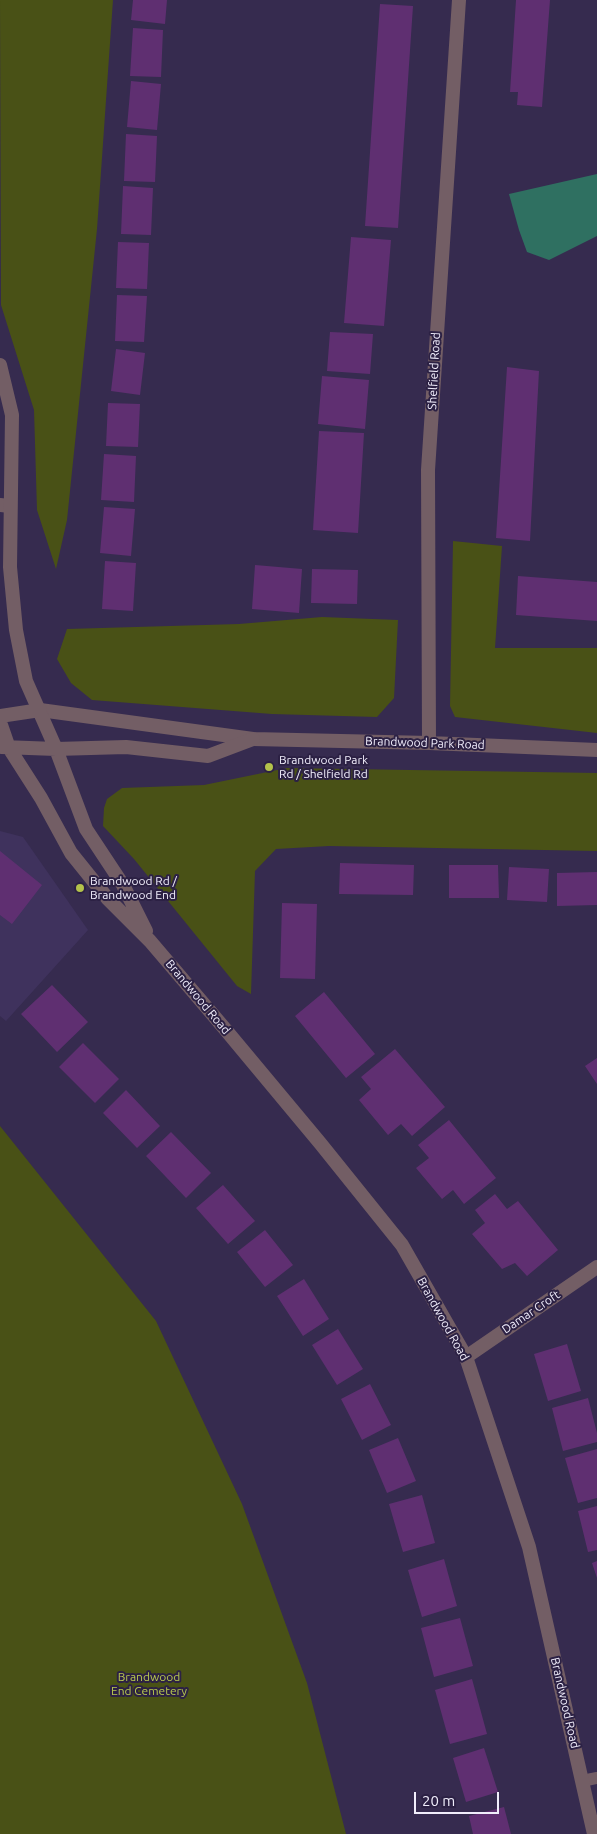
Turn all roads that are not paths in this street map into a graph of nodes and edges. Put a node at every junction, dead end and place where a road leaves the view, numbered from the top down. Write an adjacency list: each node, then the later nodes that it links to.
1 (459, 0): 8 (street, Shelfield Road)
2 (0, 365): 3 (street, Brandwood Road)
3 (5, 505): 4 (street, Brandwood Road)
4 (40, 710): 5 (street, Brandwood Park Road); 7 (street, Brandwood Park Road); 10 (street, Brandwood Road)
5 (0, 716)
6 (0, 722): 9 (street, Brandwood Road)
7 (253, 739): 8 (street, Brandwood Park Road); 10 (street, Brandwood Park Road)
8 (429, 743): 11 (street, Brandwood Park Road)
9 (5, 747): 10 (street, Brandwood Park Road); 12 (street, Brandwood Road)
10 (56, 748): 12 (street, Brandwood Road)
11 (597, 750)
12 (150, 941): 14 (street, Brandwood Road)
13 (597, 1268): 14 (street, Damar Croft)
14 (466, 1357): 16 (street, Brandwood Road)
15 (597, 1778): 16 (lane)
16 (582, 1781): 17 (street, Brandwood Road)
17 (594, 1834)

